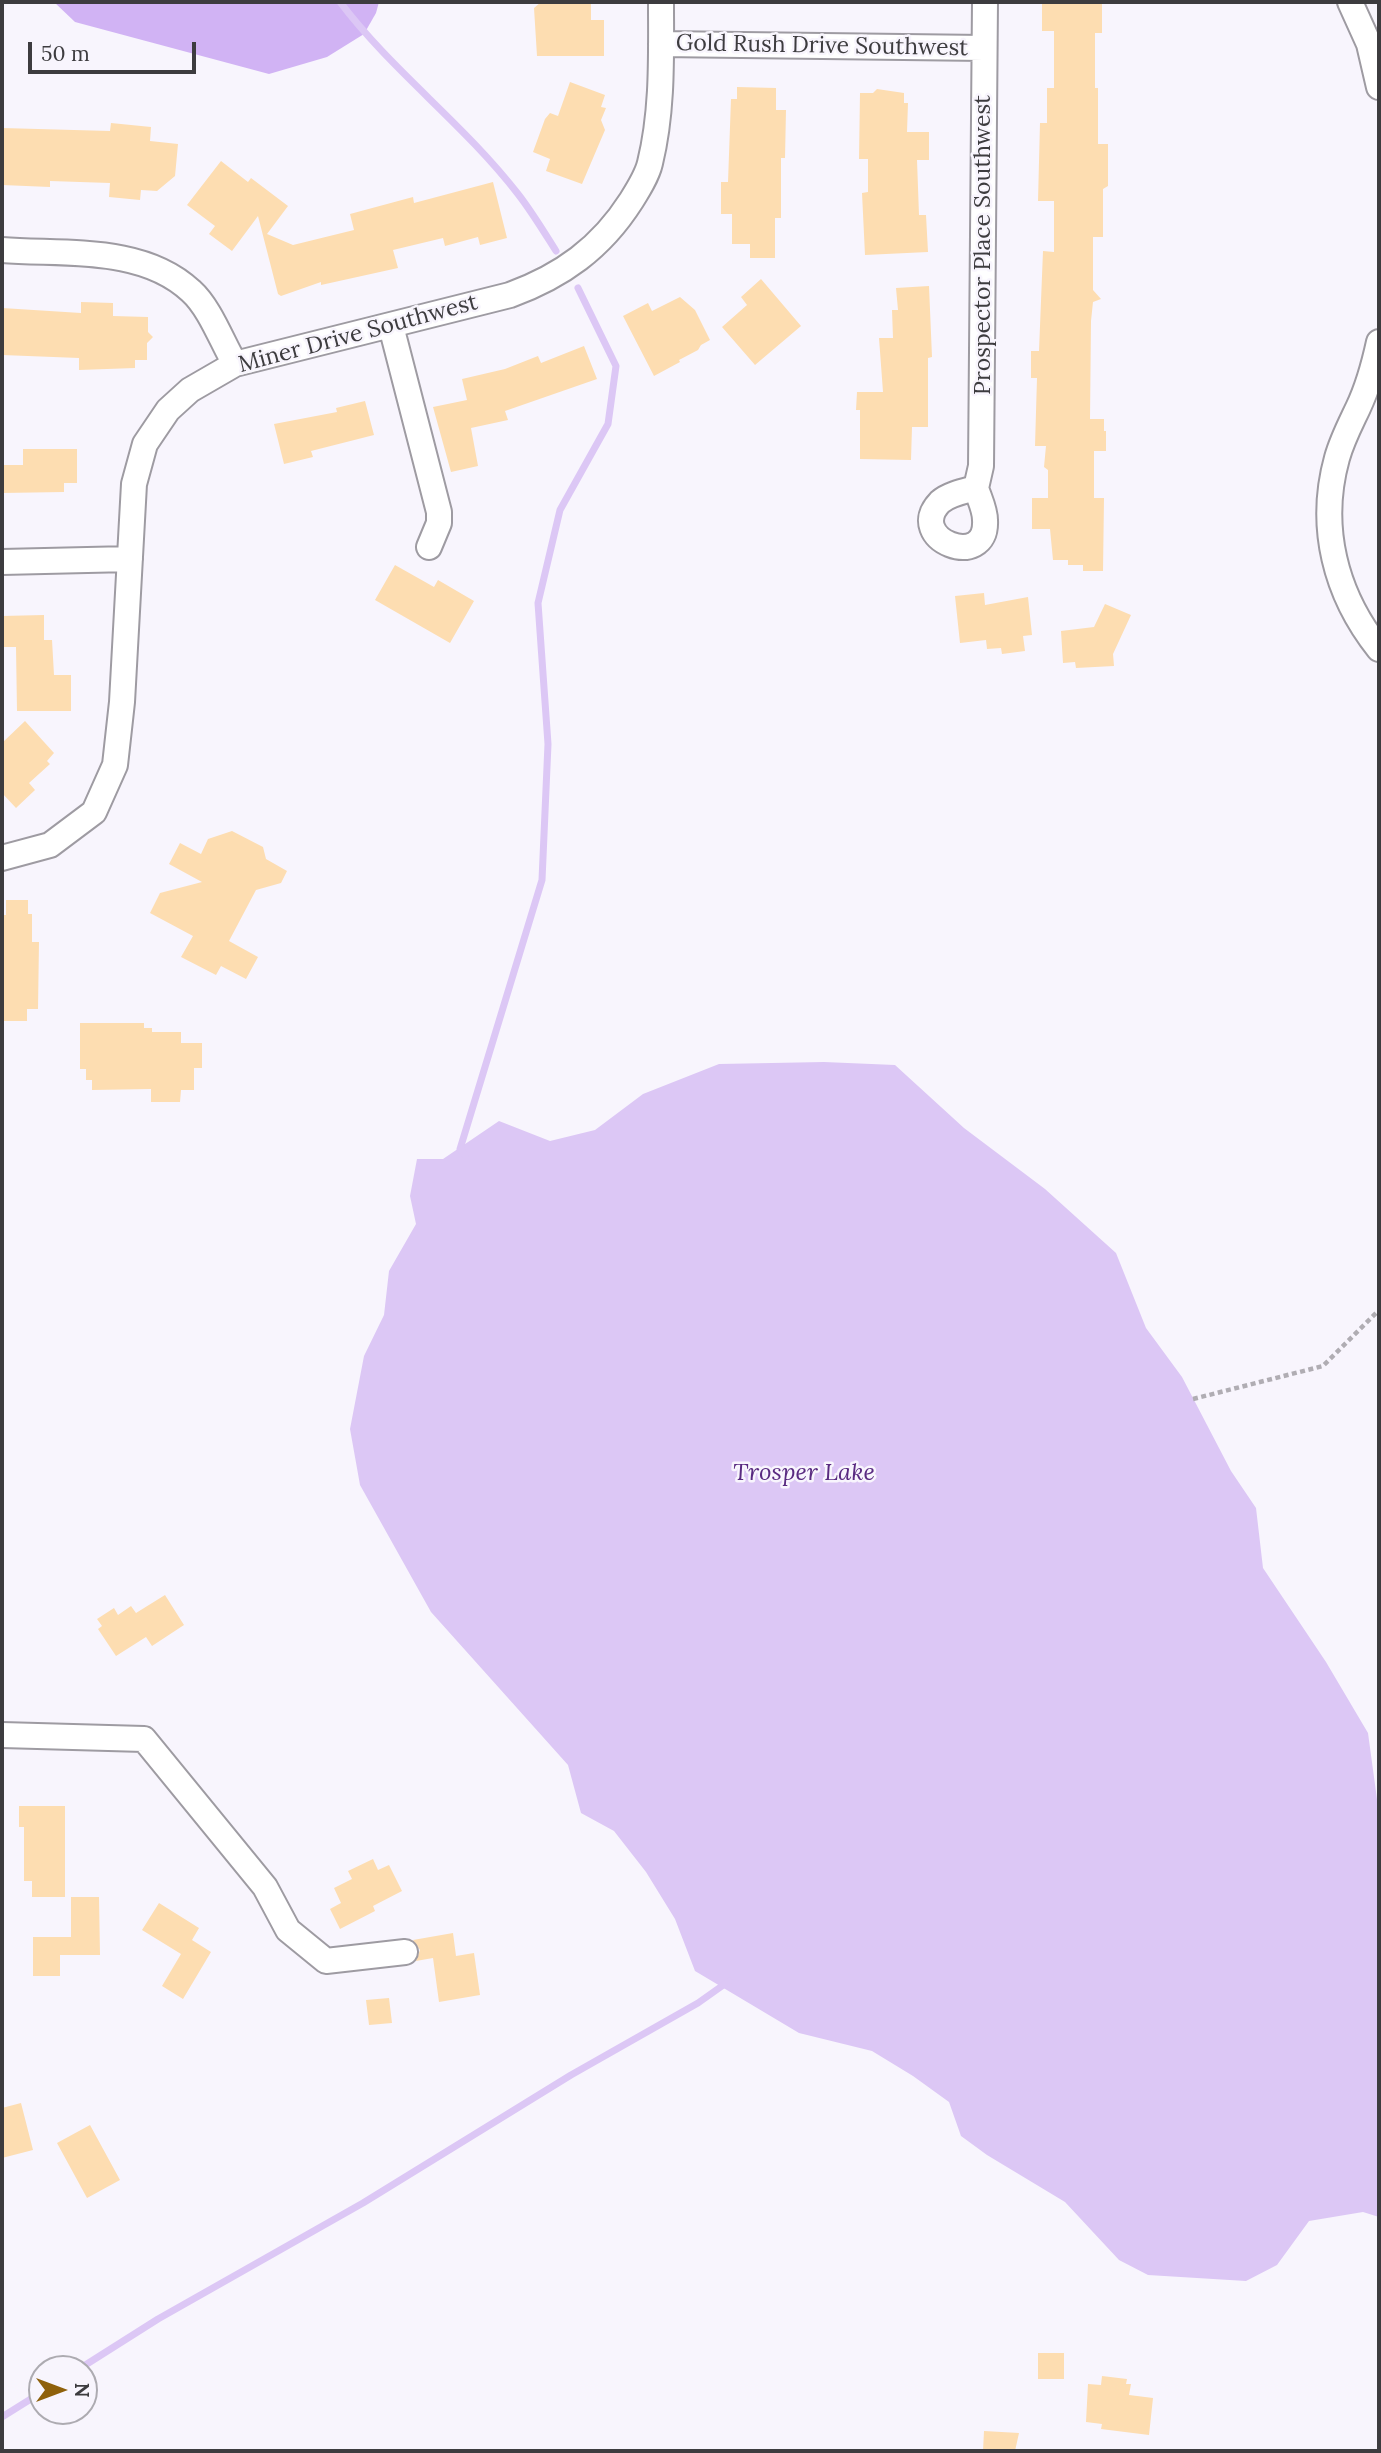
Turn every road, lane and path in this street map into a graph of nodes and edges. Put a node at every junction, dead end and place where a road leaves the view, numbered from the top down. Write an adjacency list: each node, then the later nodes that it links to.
1 (661, 2): 4 (street, Miner Drive Southwest)
2 (985, 2): 5 (street, Prospector Place Southwest)
3 (1350, 2): 6 (street)
4 (661, 44): 5 (street, Gold Rush Drive Southwest); 8 (street, Miner Drive Southwest)
5 (984, 48): 11 (street, Prospector Place Southwest)
6 (1379, 87)
7 (2, 250): 10 (street)
8 (391, 326): 10 (street, Miner Drive Southwest); 12 (street)
9 (1379, 342): 15 (street)
10 (234, 364): 13 (street, Miner Drive Southwest)
11 (976, 488)
12 (429, 547)
13 (130, 559): 14 (street); 16 (street, Miner Drive Southwest)
14 (2, 562)
15 (1379, 649)
16 (2, 858)
17 (1379, 1310): 18 (path)
18 (1194, 1399)
19 (2, 1735): 20 (street)
20 (405, 1952)

